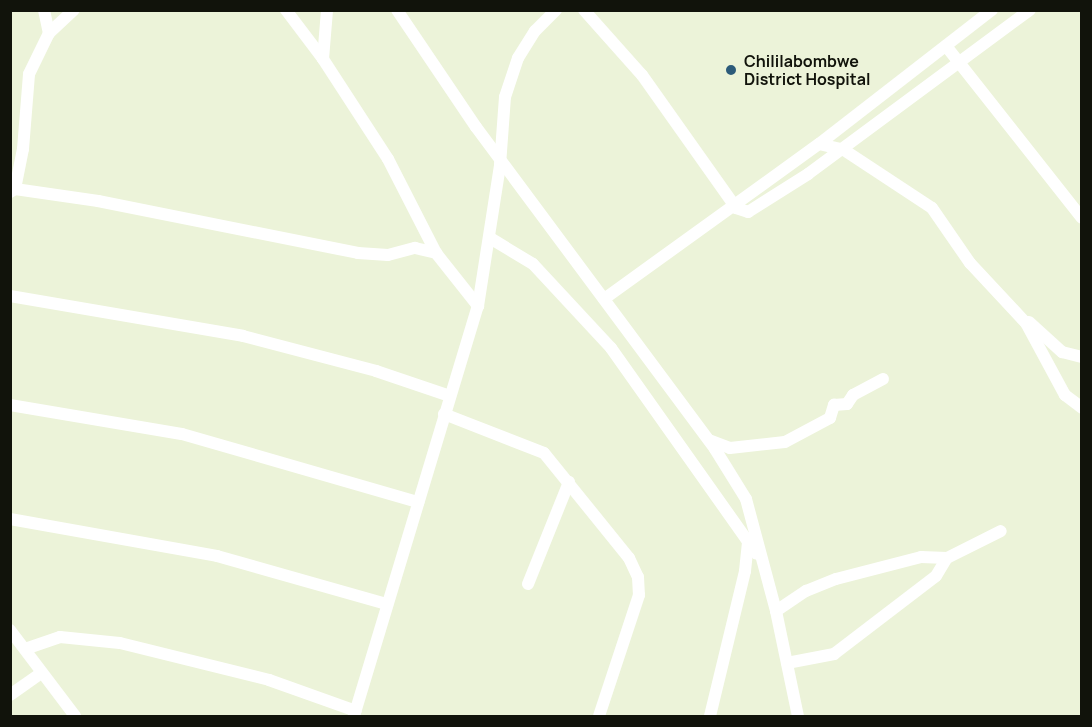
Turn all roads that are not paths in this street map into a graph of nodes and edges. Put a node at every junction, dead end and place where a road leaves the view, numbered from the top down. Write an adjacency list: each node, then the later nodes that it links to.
1 (44, 10): 10 (street)
2 (74, 10): 10 (street)
3 (286, 10): 12 (street)
4 (327, 10): 12 (street)
5 (397, 10): 16 (street)
6 (556, 10): 16 (street)
7 (584, 10): 18 (street)
8 (992, 10): 11 (street)
9 (1030, 10): 13 (street)
10 (49, 33): 17 (street)
11 (946, 46): 13 (street); 14 (street)
12 (323, 59): 21 (street)
13 (959, 63): 15 (street); 19 (street)
14 (819, 144): 15 (street); 18 (street)
15 (842, 149): 18 (street); 25 (street)
16 (500, 160): 20 (street); 23 (street)
17 (13, 190): 21 (street)
18 (734, 205): 23 (street)
19 (1082, 218)
20 (490, 238): 24 (street); 37 (street)
21 (436, 253): 24 (street)
22 (10, 296): 28 (street)
23 (604, 299): 32 (street)
24 (478, 306): 28 (street)
25 (1016, 310): 26 (street); 30 (street)
26 (1082, 357)
27 (883, 379): 32 (street)
28 (450, 396): 31 (street)
29 (10, 405): 34 (street)
30 (1082, 408)
31 (444, 414): 33 (street); 34 (street)
32 (708, 439): 39 (street)
33 (569, 482): 40 (street); 50 (street)
34 (418, 502): 41 (street)
35 (10, 519): 41 (street)
36 (1001, 531): 38 (street)
37 (748, 540): 39 (street); 51 (street)
38 (947, 558): 42 (street); 45 (street)
39 (762, 562): 42 (street)
40 (528, 584)
41 (387, 604): 48 (street)
42 (776, 611): 45 (street)
43 (10, 630): 44 (street)
44 (24, 649): 46 (street); 48 (street)
45 (787, 663): 52 (street)
46 (41, 673): 47 (street); 49 (street)
47 (10, 695)
48 (355, 714)
49 (75, 717)
50 (599, 717)
51 (710, 717)
52 (798, 717)

